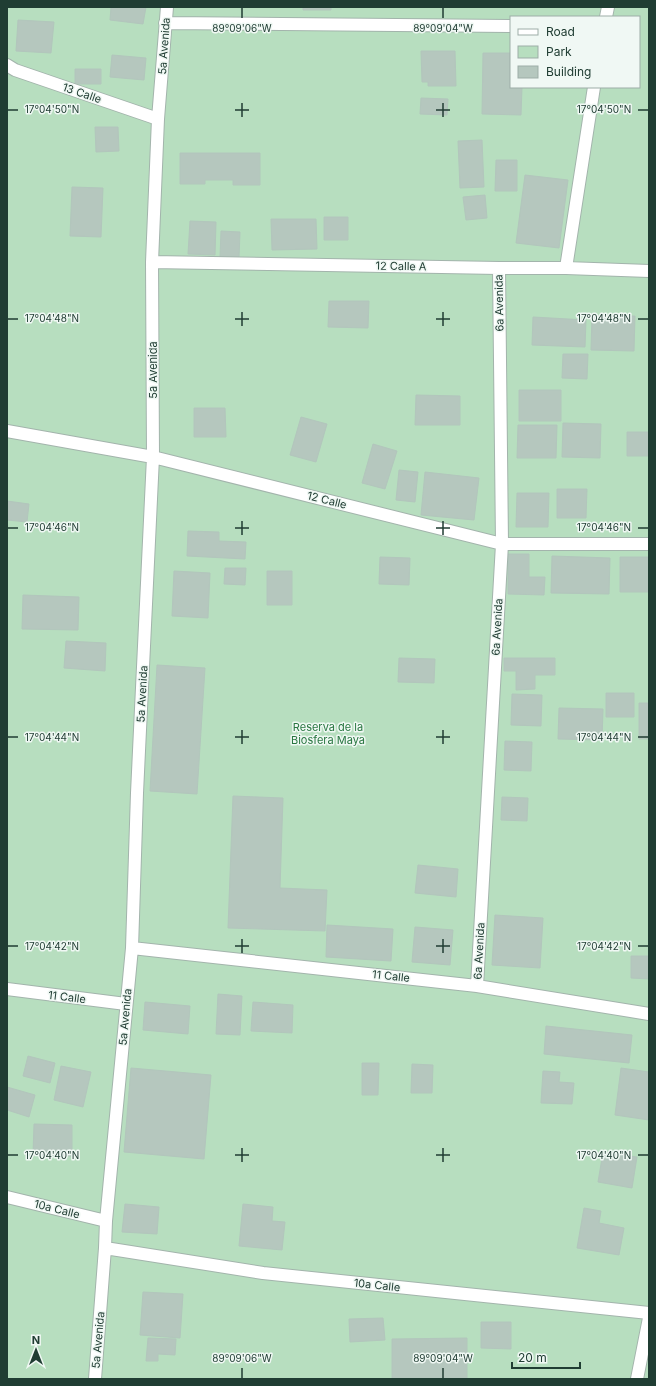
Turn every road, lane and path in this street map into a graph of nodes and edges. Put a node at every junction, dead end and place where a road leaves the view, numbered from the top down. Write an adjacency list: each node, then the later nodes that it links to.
1 (167, 7): 2 (street, 5a Avenida)
2 (165, 23): 3 (street); 6 (street, 5a Avenida)
3 (510, 26)
4 (7, 65): 6 (street, 13 Calle)
5 (594, 88): 9 (street)
6 (158, 119): 7 (street, 5a Avenida)
7 (152, 262): 8 (street, 12 Calle A); 12 (street, 5a Avenida)
8 (499, 268): 9 (street, 12 Calle A); 13 (street, 6a Avenida)
9 (566, 268): 10 (street, 12 Calle A)
10 (649, 271)
11 (7, 431): 12 (street, 12 Calle)
12 (153, 456): 13 (street, 12 Calle); 15 (street, 5a Avenida)
13 (502, 544): 14 (street, 12 Calle); 16 (street, 6a Avenida)
14 (649, 544)
15 (132, 948): 16 (street, 11 Calle); 18 (street, 5a Avenida)
16 (477, 986): 19 (street, 11 Calle)
17 (7, 989): 18 (street, 11 Calle)
18 (126, 1004): 21 (street, 5a Avenida)
19 (649, 1014)
20 (7, 1197): 21 (street, 10a Calle)
21 (106, 1221): 22 (street, 5a Avenida)
22 (105, 1248): 23 (street, 10a Calle); 25 (street, 5a Avenida)
23 (649, 1313)
24 (649, 1318): 26 (street)
25 (95, 1379)
26 (636, 1379)

